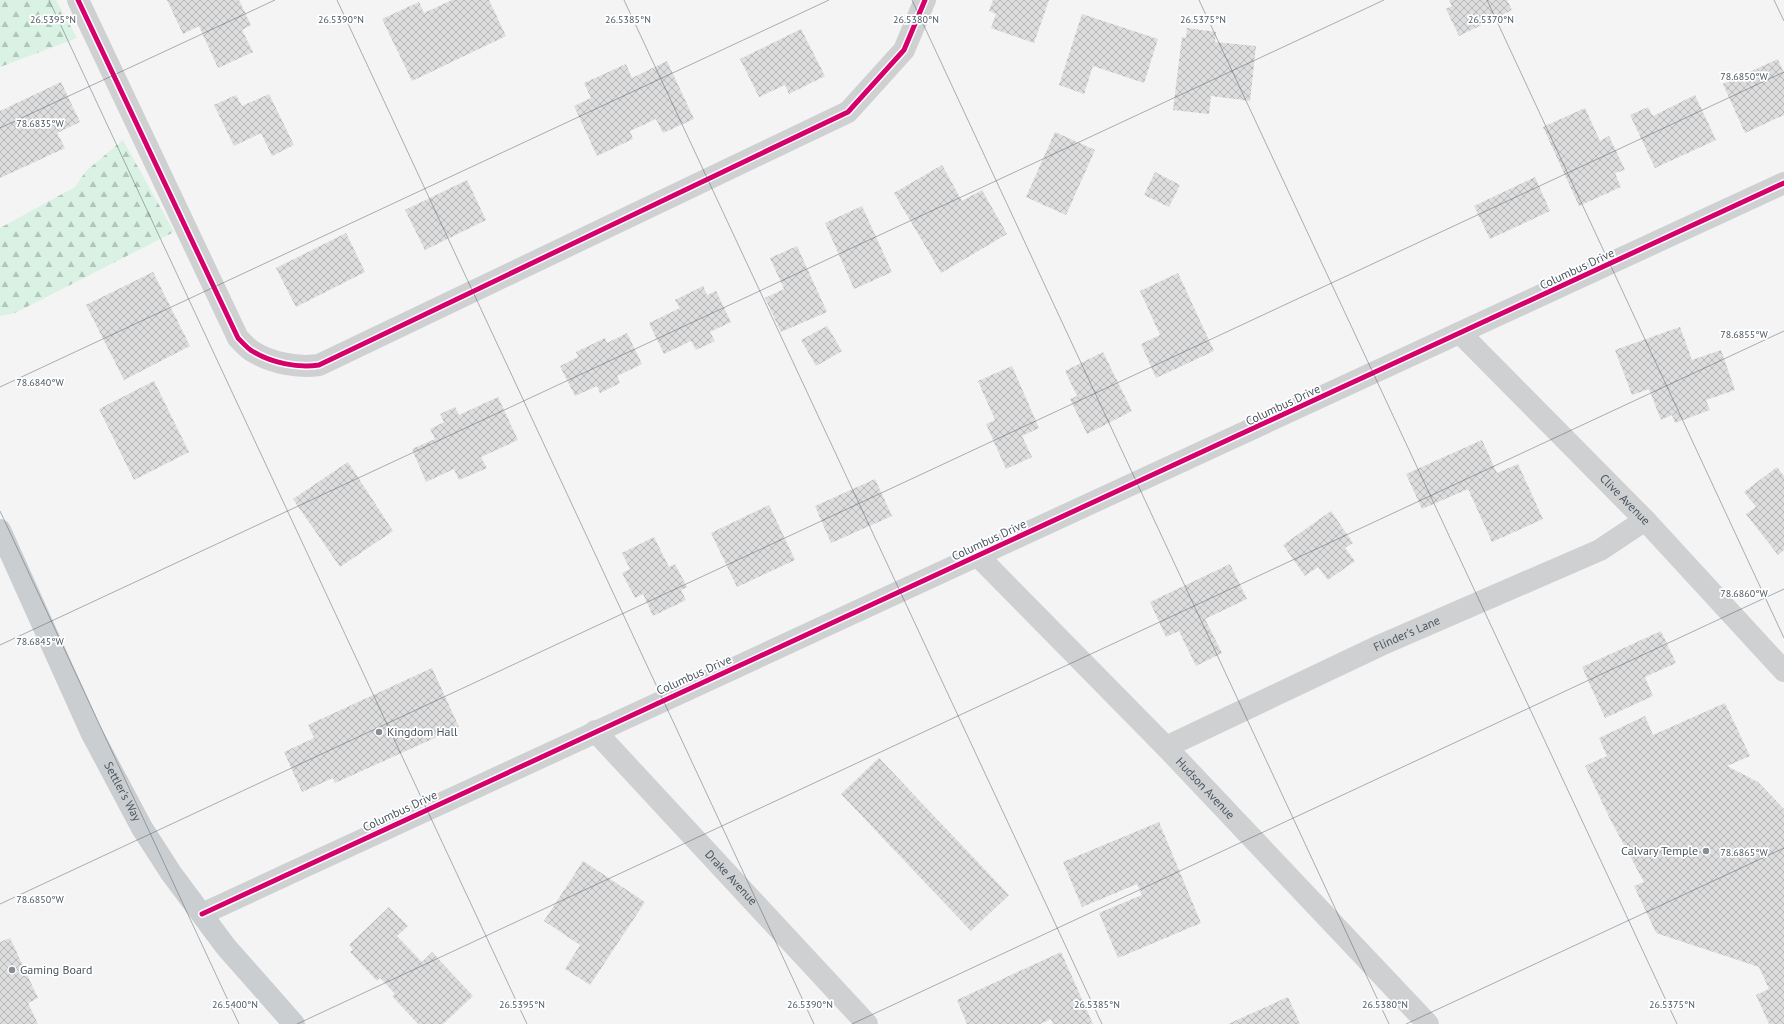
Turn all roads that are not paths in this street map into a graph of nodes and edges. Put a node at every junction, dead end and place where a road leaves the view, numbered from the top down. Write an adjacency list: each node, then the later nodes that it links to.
1 (78, 0): 2 (street)
2 (925, 0)
3 (1784, 183): 4 (street, Columbus Drive)
4 (1461, 334): 5 (street, Clive Avenue); 7 (street, Columbus Drive)
5 (1645, 520): 8 (street, Clive Avenue); 10 (street, Flinder's Lane)
6 (0, 530): 11 (main road, Settler's Way)
7 (978, 556): 9 (street, Columbus Drive); 10 (street, Hudson Avenue)
8 (1784, 671)
9 (595, 731): 11 (street, Columbus Drive); 13 (street, Drake Avenue)
10 (1166, 747): 14 (street, Hudson Avenue)
11 (202, 914): 12 (main road, Settler's Way)
12 (294, 1024)
13 (867, 1024)
14 (1428, 1024)

